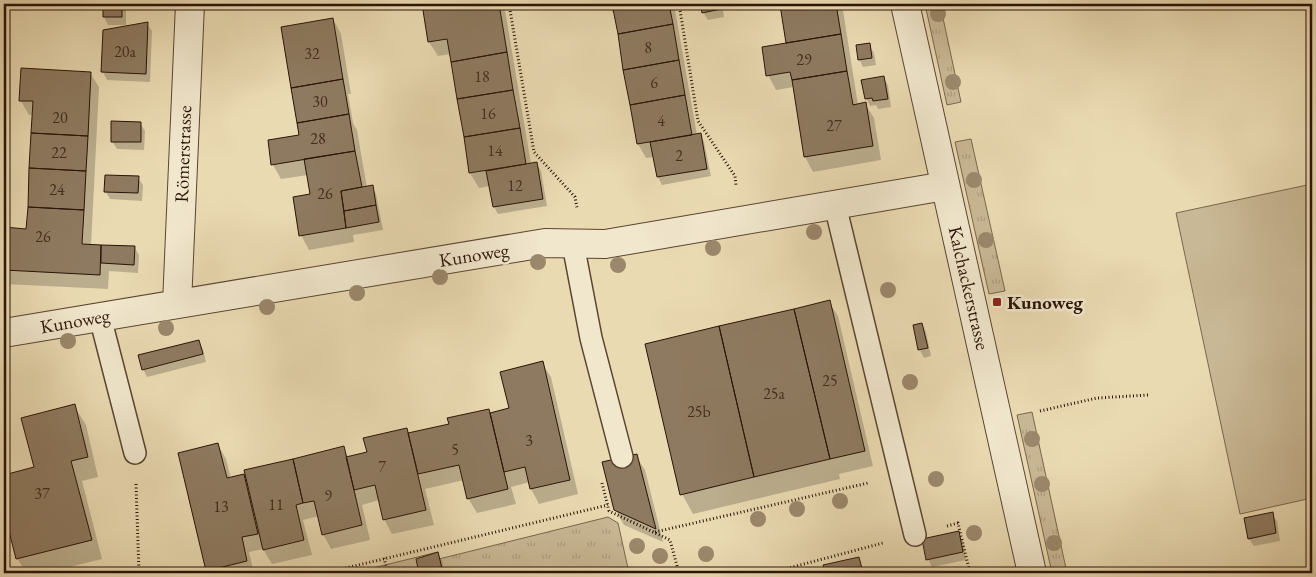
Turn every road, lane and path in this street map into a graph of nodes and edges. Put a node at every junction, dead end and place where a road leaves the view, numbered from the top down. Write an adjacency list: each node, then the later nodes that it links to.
1 (190, 4): 9 (street, Römerstrasse)
2 (509, 4): 8 (path)
3 (679, 4): 7 (path)
4 (905, 4): 5 (street, Kalchackerstrasse)
5 (945, 186): 6 (street, Kunoweg); 27 (street, Kalchackerstrasse)
6 (835, 205): 7 (street, Kunoweg); 16 (lane)
7 (741, 221): 8 (street, Kunoweg)
8 (578, 244): 9 (street, Kunoweg); 15 (lane)
9 (177, 304): 10 (street, Kunoweg)
10 (100, 317): 11 (street, Kunoweg); 14 (lane)
11 (4, 333)
12 (1148, 395): 13 (path)
13 (1040, 411)
14 (134, 453): 21 (path)
15 (622, 457)
16 (901, 476): 18 (path); 19 (lane)
17 (608, 505): 20 (path)
18 (654, 532)
19 (915, 534): 25 (path); 26 (path)
20 (384, 558): 23 (path); 24 (path)
21 (139, 573)
22 (325, 573): 23 (path)
23 (330, 573)
24 (388, 573)
25 (770, 573)
26 (970, 573)
27 (1032, 573)

